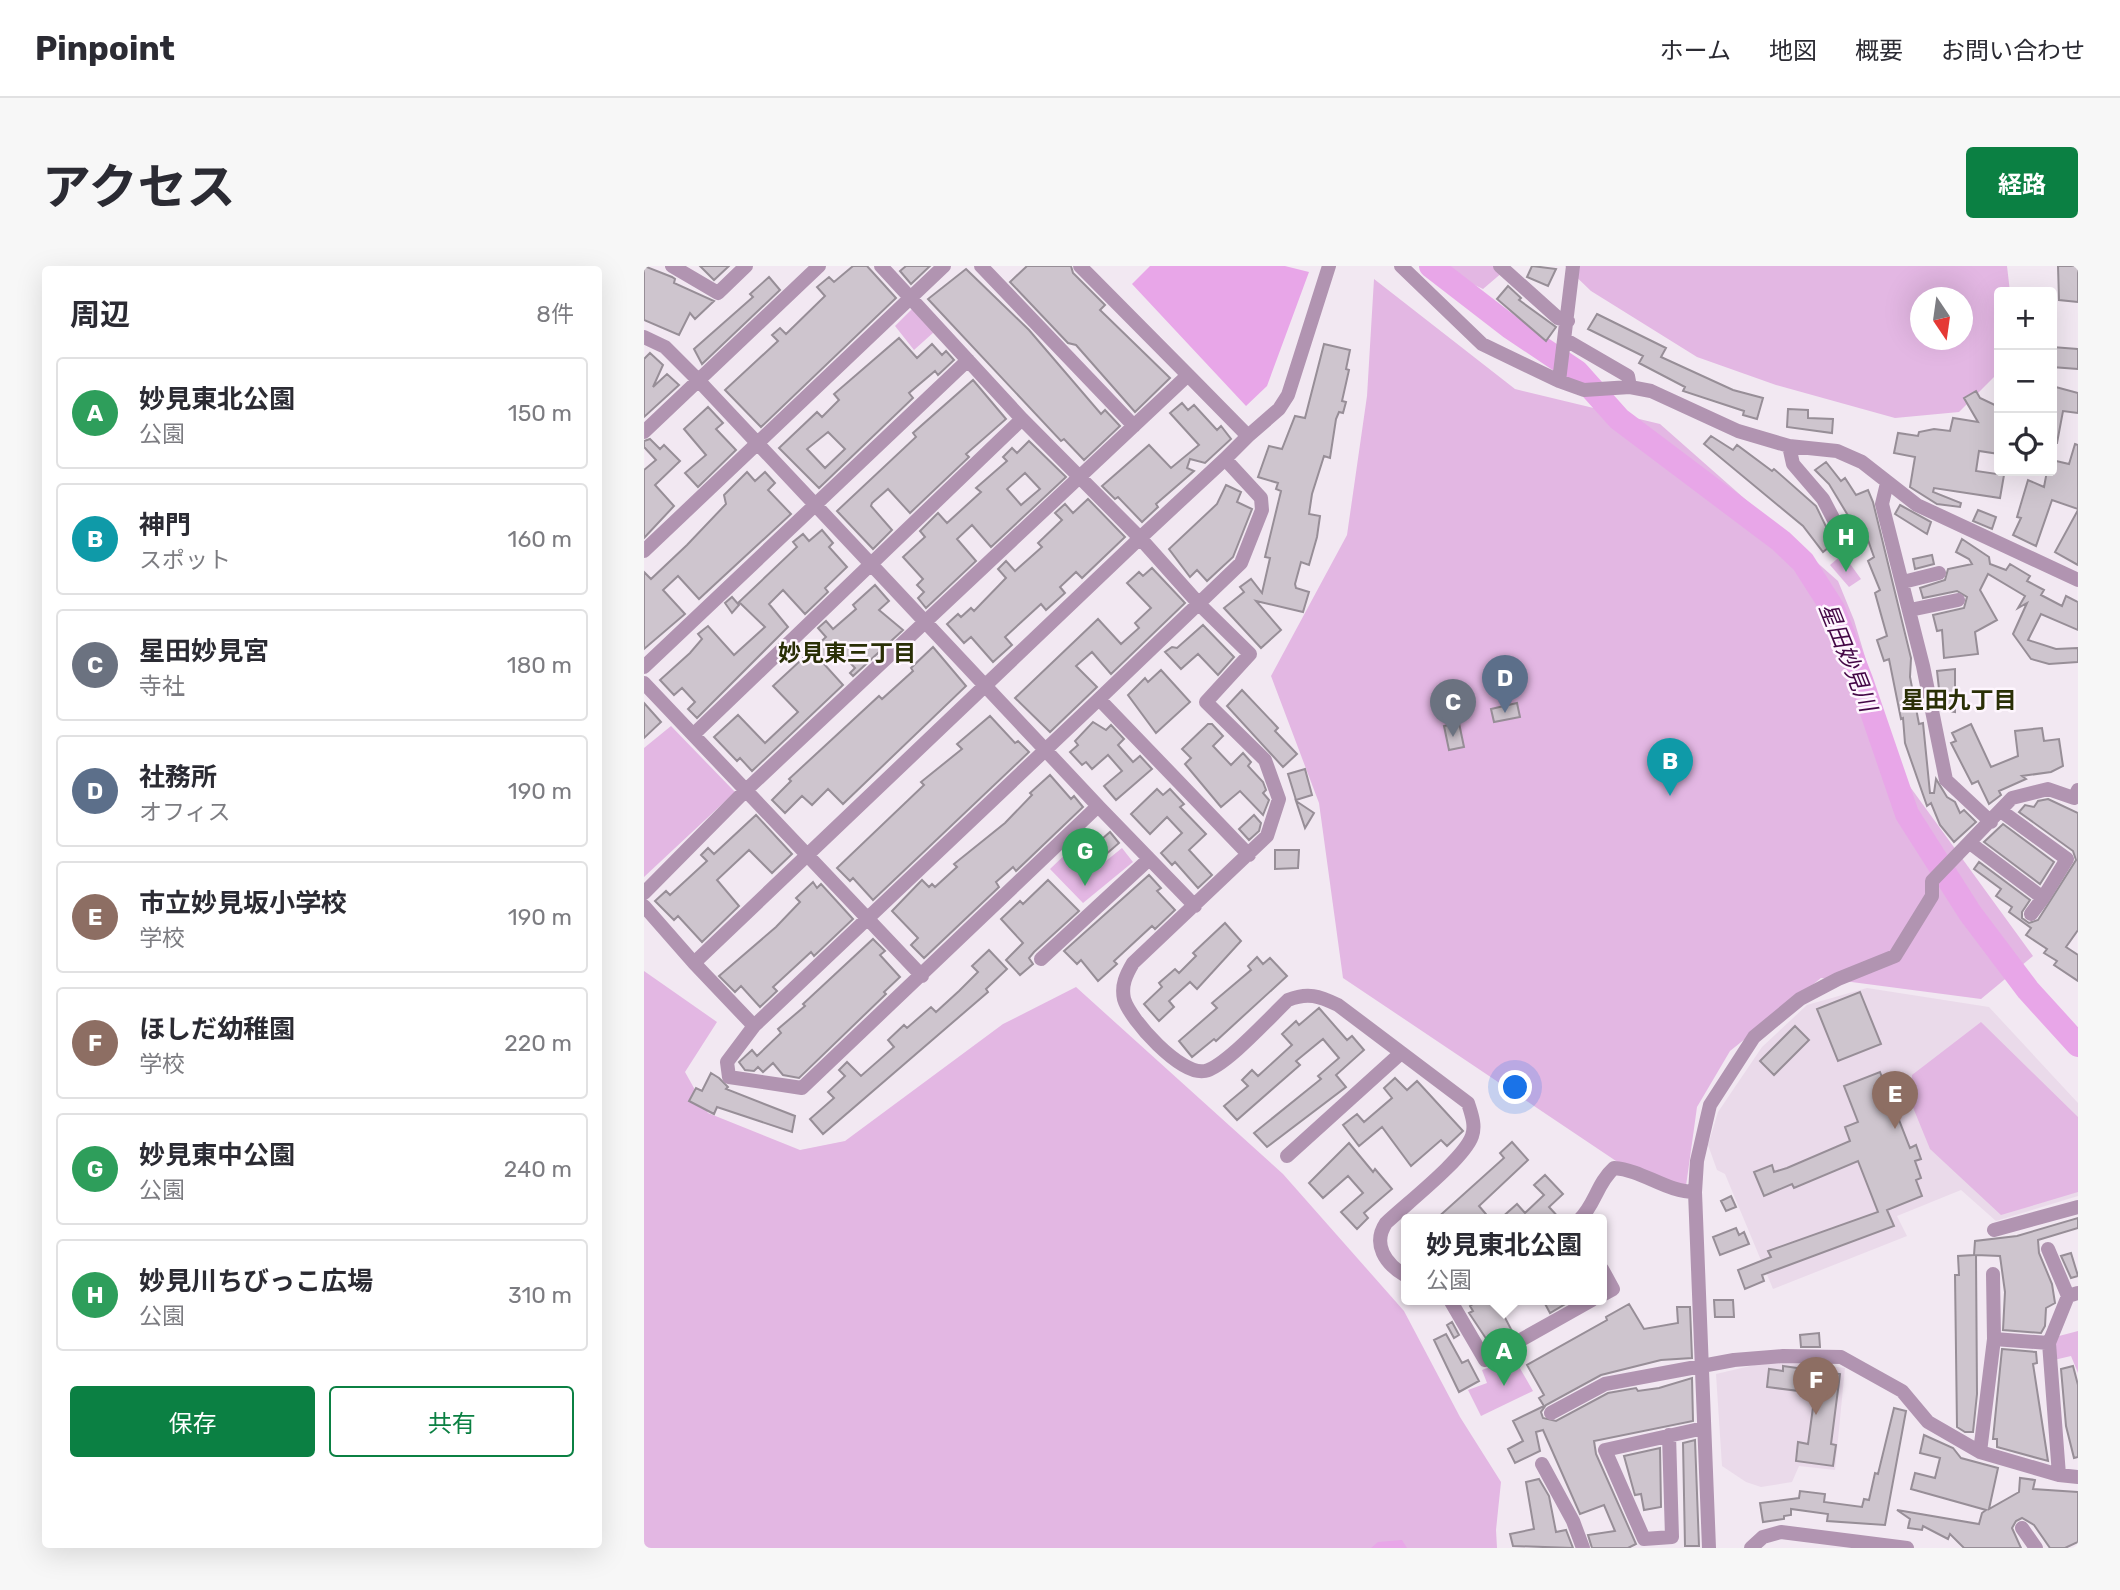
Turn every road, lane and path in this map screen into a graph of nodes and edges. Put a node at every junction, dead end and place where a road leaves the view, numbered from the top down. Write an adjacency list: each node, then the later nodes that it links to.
1 (672, 266): 12 (street)
2 (746, 266): 12 (street)
3 (819, 266): 20 (street)
4 (881, 266): 13 (street)
5 (944, 266): 13 (street)
6 (981, 266): 23 (street)
7 (1080, 266): 18 (street)
8 (1329, 266): 25 (street)
9 (1401, 266): 19 (street)
10 (1500, 266): 14 (street)
11 (1573, 266): 14 (street)
12 (690, 270)
13 (911, 296): 17 (street); 26 (street)
14 (1568, 321): 16 (street)
15 (644, 337): 20 (street)
16 (1566, 346): 19 (street); 21 (street)
17 (968, 360): 22 (street); 31 (street)
18 (1188, 375): 23 (street); 25 (street)
19 (1561, 376): 21 (street)
20 (699, 380): 24 (street); 26 (street)
21 (1630, 387): 27 (street)
22 (1022, 419): 29 (street); 35 (street)
23 (1134, 426): 29 (street)
24 (644, 432)
25 (1248, 436): 28 (street)
26 (759, 444): 31 (street); 34 (street)
27 (1789, 446): 30 (street); 33 (street)
28 (1225, 459): 32 (street); 40 (street)
29 (1081, 476): 32 (street); 42 (street)
30 (1887, 483): 37 (street); 38 (street)
31 (813, 504): 35 (street); 43 (street)
32 (1140, 538): 40 (street); 45 (street)
33 (1847, 545)
34 (644, 551)
35 (871, 564): 42 (street); 47 (street)
36 (1939, 573): 38 (street)
37 (2078, 580)
38 (1903, 582): 41 (street)
39 (1958, 600): 41 (street)
40 (1199, 604): 46 (street); 54 (street)
41 (1910, 610): 52 (street)
42 (927, 623): 45 (street); 49 (street)
43 (644, 667)
44 (644, 682): 47 (street)
45 (984, 684): 48 (street); 55 (street)
46 (1099, 699): 48 (street); 54 (street)
47 (694, 734): 49 (street)
48 (1045, 748): 51 (street); 62 (street)
49 (745, 792): 55 (street); 57 (street)
50 (2077, 796): 52 (street)
51 (1098, 806): 56 (street); 65 (street)
52 (1996, 816): 53 (street); 58 (street)
53 (1970, 844): 58 (street); 69 (street)
54 (1249, 855): 60 (street)
55 (807, 856): 62 (street); 64 (street)
56 (1148, 860): 60 (street); 63 (street)
57 (644, 893)
58 (2043, 898): 61 (street)
59 (644, 906): 64 (street)
60 (1195, 906): 67 (street)
61 (2031, 914)
62 (869, 918): 65 (street); 66 (street)
63 (1041, 960)
64 (694, 963): 66 (street)
65 (922, 976): 66 (street)
66 (754, 1026)
67 (1401, 1053): 68 (street); 74 (street)
68 (1287, 1156)
69 (1695, 1192): 71 (street); 83 (street)
70 (2078, 1207): 72 (street)
71 (1586, 1214)
72 (1994, 1230)
73 (2048, 1249): 78 (street)
74 (1401, 1272)
75 (1993, 1274): 81 (street)
76 (1607, 1278): 77 (street)
77 (1607, 1292)
78 (2073, 1295): 82 (street)
79 (1453, 1305): 80 (street)
80 (1583, 1305)
81 (1994, 1339): 82 (street); 87 (street)
82 (2049, 1343): 89 (street)
83 (1702, 1367): 84 (street); 85 (street); 87 (street)
84 (1551, 1413)
85 (1704, 1428): 86 (street); 94 (street)
86 (1669, 1435): 92 (street); 92 (street)
87 (1980, 1452): 89 (street)
88 (1542, 1464): 93 (street)
89 (2059, 1475): 90 (street)
90 (2078, 1478)
91 (2022, 1528): 97 (street)
92 (1672, 1543)
93 (1583, 1548)
94 (1709, 1548)
95 (1751, 1548): 96 (street)
96 (1907, 1548)
97 (2036, 1548)

